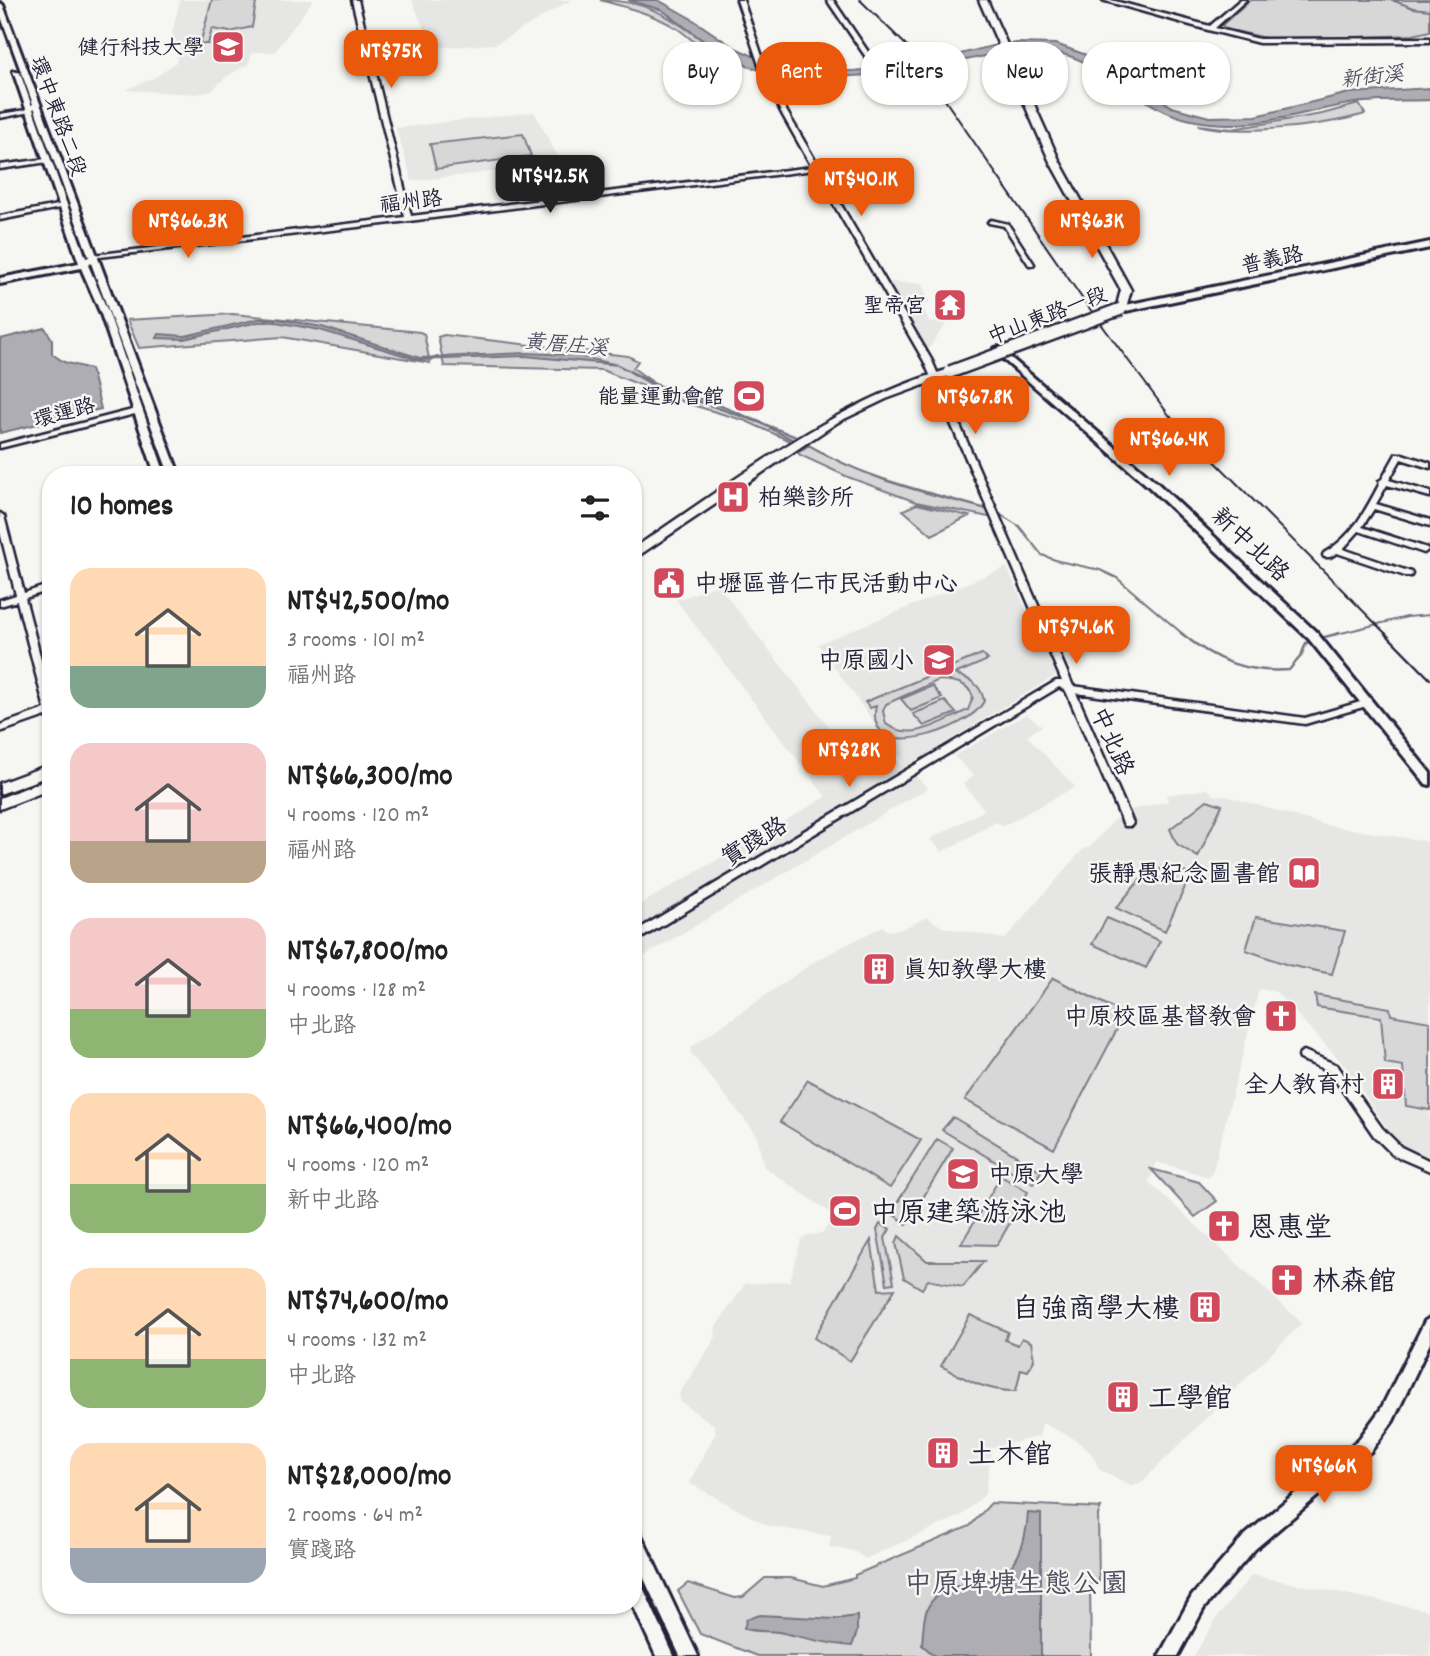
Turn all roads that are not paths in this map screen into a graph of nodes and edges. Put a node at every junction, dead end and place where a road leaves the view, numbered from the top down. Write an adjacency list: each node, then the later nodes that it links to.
1 (355, 0): 21 (street)
2 (740, 0): 18 (street)
3 (830, 0): 12 (street)
4 (983, 0): 30 (main road, 中山東路一段)
5 (1105, 0): 9 (street)
6 (1242, 0): 9 (street)
7 (0, 5): 10 (street, 環中東路二段)
8 (0, 29): 10 (street, 環中東路二段)
9 (1210, 29): 11 (street)
10 (8, 37): 13 (street, 環中東路二段); 14 (street, 環中東路二段)
11 (1430, 40)
12 (861, 46)
13 (36, 104): 14 (street); 24 (street, 環中東路二段)
14 (28, 111): 15 (street); 16 (street, 環中東路二段)
15 (0, 116)
16 (46, 161): 17 (street); 19 (street, 環中東路二段)
17 (0, 167)
18 (816, 168): 21 (street, 福州路); 32 (street)
19 (63, 206): 20 (street); 25 (street, 環中東路二段)
20 (0, 218)
21 (410, 219): 24 (street, 福州路)
22 (991, 222): 26 (street)
23 (1430, 245): 27 (street, 普義路)
24 (93, 257): 25 (street); 36 (street, 環中東路二段)
25 (83, 262): 28 (street); 29 (street); 33 (street, 環中東路二段)
26 (1031, 264)
27 (1310, 268): 30 (street, 普義路)
28 (0, 274)
29 (0, 281)
30 (1121, 309): 32 (main road, 中山東路一段, bridge)
31 (998, 350): 54 (street, 新中北路)
32 (933, 378): 44 (main road, 中山東路一段); 53 (street, 中北路)
33 (136, 411): 34 (street, 環運路); 35 (street, 環中東路二段)
34 (0, 446)
35 (157, 466)
36 (171, 466)
37 (1430, 466): 38 (street)
38 (1383, 481): 39 (street); 40 (street)
39 (1430, 495)
40 (1371, 505): 42 (street); 43 (street)
41 (0, 516): 50 (street)
42 (1430, 523)
43 (1358, 528): 45 (street); 46 (street)
44 (642, 548)
45 (1338, 550): 47 (street); 48 (street)
46 (1424, 550)
47 (1327, 555)
48 (1408, 574)
49 (42, 590): 50 (street)
50 (20, 597): 51 (street); 52 (street)
51 (0, 603)
52 (42, 683)
53 (1070, 689): 54 (street, 實踐路); 62 (street, 中北路); 63 (street, 實踐路)
54 (1367, 703): 58 (street, 新中北路)
55 (42, 716): 56 (street)
56 (0, 729)
57 (42, 773): 60 (main road)
58 (1430, 780)
59 (42, 787): 61 (main road)
60 (0, 789)
61 (0, 804)
62 (1128, 823)
63 (642, 932)
64 (1304, 1056): 65 (street)
65 (1430, 1167)
66 (1430, 1326): 71 (street)
67 (642, 1556): 70 (street)
68 (642, 1605): 69 (street)
69 (665, 1656)
70 (689, 1656)
71 (1168, 1656)

